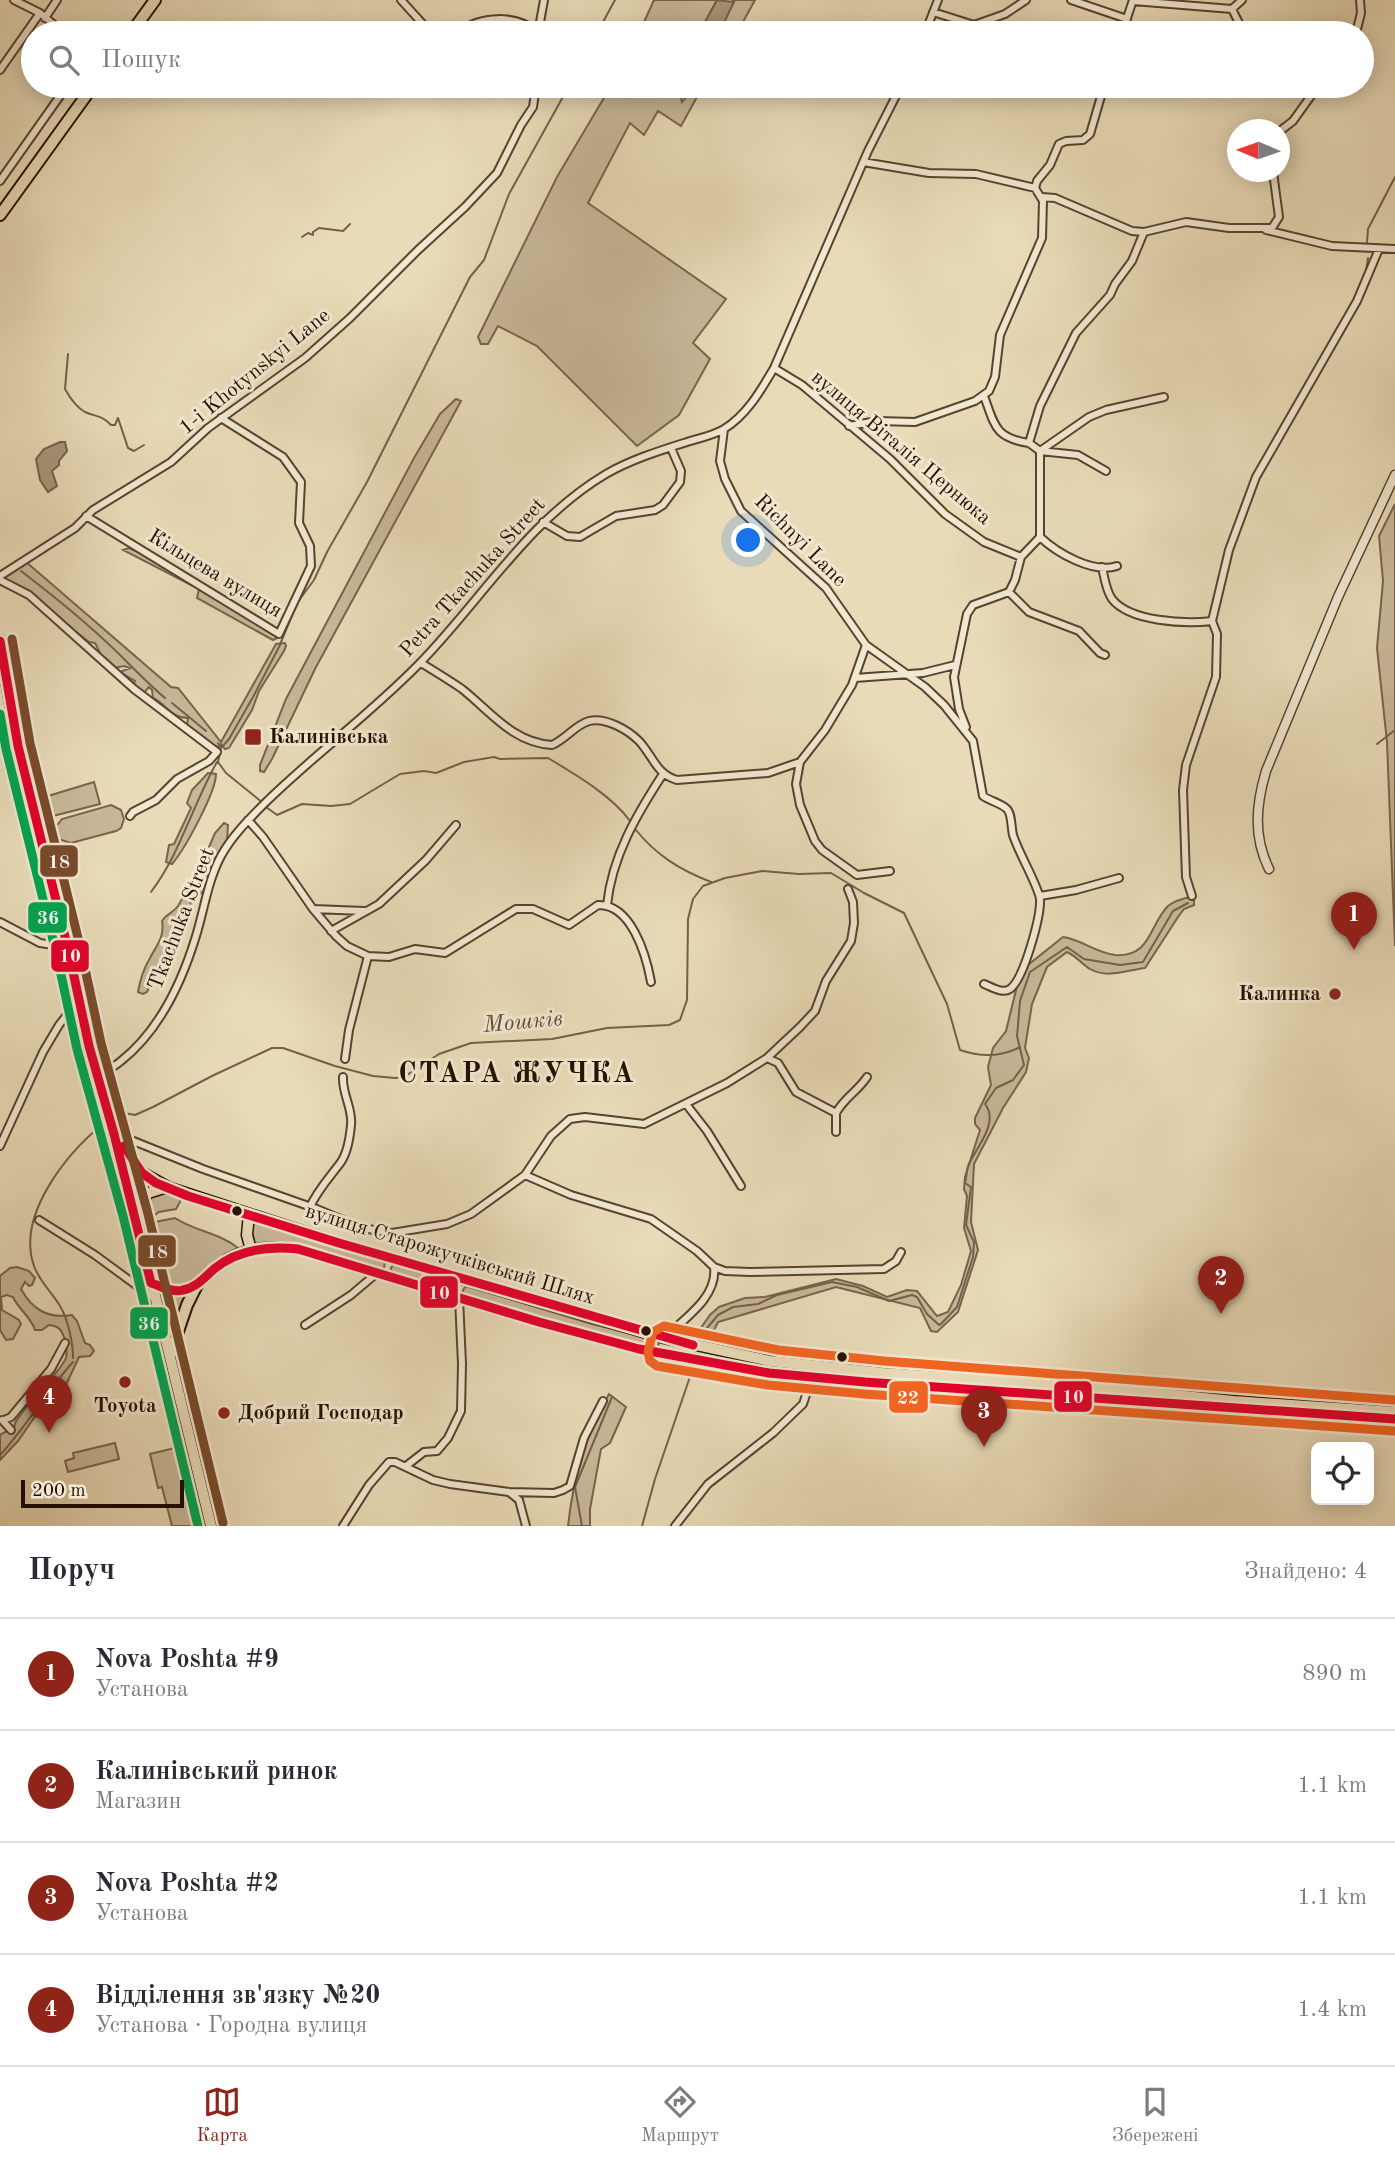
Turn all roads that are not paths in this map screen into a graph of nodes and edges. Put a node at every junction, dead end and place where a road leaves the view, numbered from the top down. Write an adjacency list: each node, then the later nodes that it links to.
1 (14, 0): 14 (street)
2 (57, 0): 14 (street)
3 (155, 0): 18 (highway)
4 (401, 0): 19 (street)
5 (544, 0): 22 (street)
6 (938, 0): 13 (street)
7 (1026, 0): 25 (street)
8 (1070, 0): 15 (street)
9 (1133, 0): 12 (street); 15 (street)
10 (1242, 0): 12 (street)
11 (1360, 0): 27 (street)
12 (1232, 9): 26 (street)
13 (933, 12): 23 (street); 24 (street)
14 (43, 15): 16 (street); 17 (street)
15 (1127, 19)
16 (38, 21)
17 (50, 21)
18 (140, 21)
19 (420, 21)
20 (490, 21): 21 (street)
21 (514, 21)
22 (540, 21)
23 (930, 21)
24 (957, 21)
25 (985, 21)
26 (1238, 21)
27 (1359, 21)
28 (21, 43): 29 (street)
29 (0, 70)
30 (58, 98): 38 (street)
31 (84, 98): 42 (highway)
32 (534, 98): 50 (street, 1-i Khotynskyi Lane)
33 (895, 98): 37 (street, Petra Tkachuka Street)
34 (1100, 98): 40 (street)
35 (1310, 98): 36 (street)
36 (1290, 123)
37 (863, 162): 40 (street); 47 (street, Petra Tkachuka Street)
38 (0, 181)
39 (1274, 182): 43 (street)
40 (1035, 188): 41 (street)
41 (1042, 197): 44 (street); 48 (street)
42 (0, 215)
43 (1266, 230): 44 (street); 45 (street)
44 (1144, 233): 53 (street)
45 (1379, 249): 46 (street); 66 (street)
46 (1395, 249)
47 (774, 368): 51 (street, вулиця Віталія Цернюка); 52 (street, Petra Tkachuka Street)
48 (984, 396): 51 (street); 53 (street)
49 (1164, 397): 55 (street)
50 (221, 418): 58 (street, 1-i Khotynskyi Lane); 58 (street, Кільцева вулиця)
51 (849, 426): 61 (street, вулиця Віталія Цернюка)
52 (724, 429): 54 (street, Petra Tkachuka Street); 68 (street, Richnyi Lane)
53 (1029, 443): 55 (street)
54 (671, 447): 59 (street, Petra Tkachuka Street); 59 (street)
55 (1040, 451): 56 (street); 60 (street)
56 (1106, 471)
57 (1395, 475): 81 (street)
58 (86, 516): 64 (street, 1-i Khotynskyi Lane)
59 (543, 522): 70 (street, Petra Tkachuka Street)
60 (1040, 537): 61 (street); 63 (street)
61 (1021, 557): 65 (street)
62 (1117, 566): 63 (street)
63 (1101, 567): 66 (street)
64 (0, 578): 78 (street)
65 (1009, 592): 69 (street); 71 (street)
66 (1212, 621): 86 (street)
67 (0, 641): 92 (highway)
68 (866, 645): 72 (street, Richnyi Lane); 73 (street)
69 (1105, 655)
70 (421, 663): 76 (street); 77 (street, Petra Tkachuka Street)
71 (955, 665): 72 (street); 74 (street)
72 (906, 675): 73 (street); 74 (street, Richnyi Lane)
73 (855, 678): 75 (street)
74 (968, 733): 85 (street, Richnyi Lane)
75 (800, 762): 76 (street); 82 (street)
76 (663, 774): 87 (street)
77 (264, 804): 79 (street, Tkachuka Street)
78 (130, 816)
79 (248, 820): 88 (street); 99 (street, Tkachuka Street)
80 (456, 825): 89 (street)
81 (1269, 869)
82 (891, 871)
83 (1119, 878): 85 (street)
84 (848, 889): 97 (street)
85 (1040, 896): 95 (street)
86 (1192, 896)
87 (607, 905): 93 (street); 94 (street)
88 (313, 909): 89 (street); 91 (street)
89 (366, 911): 91 (street)
90 (0, 922): 92 (street)
91 (331, 931): 93 (street)
92 (67, 947): 96 (highway)
93 (368, 956): 98 (street)
94 (651, 982)
95 (984, 984)
96 (80, 999): 99 (highway); 106 (street)
97 (768, 1058): 102 (street); 103 (street)
98 (345, 1059)
99 (99, 1076): 104 (highway)
100 (343, 1077): 110 (street)
101 (867, 1077): 103 (street)
102 (686, 1104): 107 (street); 108 (street)
103 (836, 1114): 105 (street)
104 (113, 1130): 109 (highway); 110 (street); 111 (highway)
105 (836, 1132)
106 (0, 1146)
107 (525, 1175): 110 (street); 117 (street)
108 (741, 1186)
109 (167, 1188): 111 (main road); 112 (main road, вулиця Старожучківський Шлях)
110 (310, 1207)
111 (135, 1213): 120 (highway)
112 (249, 1214): 114 (main road); 116 (main road, вулиця Старожучківський Шлях)
113 (39, 1220): 123 (street)
114 (251, 1250): 118 (main road, вулиця Старожучківський Шлях); 121 (main road, вулиця Старожучківський Шлях)
115 (901, 1252): 117 (street)
116 (390, 1258): 118 (main road); 119 (main road, вулиця Старожучківський Шлях)
117 (714, 1267): 125 (street)
118 (381, 1274): 122 (main road, вулиця Старожучківський Шлях); 124 (street)
119 (463, 1279): 122 (main road); 125 (main road, вулиця Старожучківський Шлях)
120 (151, 1283): 121 (main road); 123 (highway)
121 (197, 1286): 128 (highway)
122 (459, 1298): 127 (main road, вулиця Старожучківський Шлях); 137 (street)
123 (155, 1299): 128 (highway)
124 (305, 1325)
125 (664, 1338): 127 (main road); 129 (main road, вулиця Старожучківський Шлях)
126 (65, 1343): 135 (street)
127 (660, 1354): 129 (main road, вулиця Старожучківський Шлях)
128 (169, 1357): 139 (highway)
129 (769, 1367): 130 (main road, вулиця Старожучківський Шлях); 132 (main road, вулиця Старожучківський Шлях)
130 (812, 1377): 132 (main road, вулиця Старожучківський Шлях); 142 (street)
131 (603, 1401): 138 (street)
132 (1311, 1410): 133 (main road, вулиця Старожучківський Шлях); 134 (main road, вулиця Старожучківський Шлях)
133 (1395, 1412)
134 (1395, 1419)
135 (2, 1420): 136 (street)
136 (11, 1430)
137 (405, 1466): 138 (street); 140 (street)
138 (509, 1492): 141 (street)
139 (211, 1526)
140 (343, 1526)
141 (526, 1526)
142 (675, 1526)

